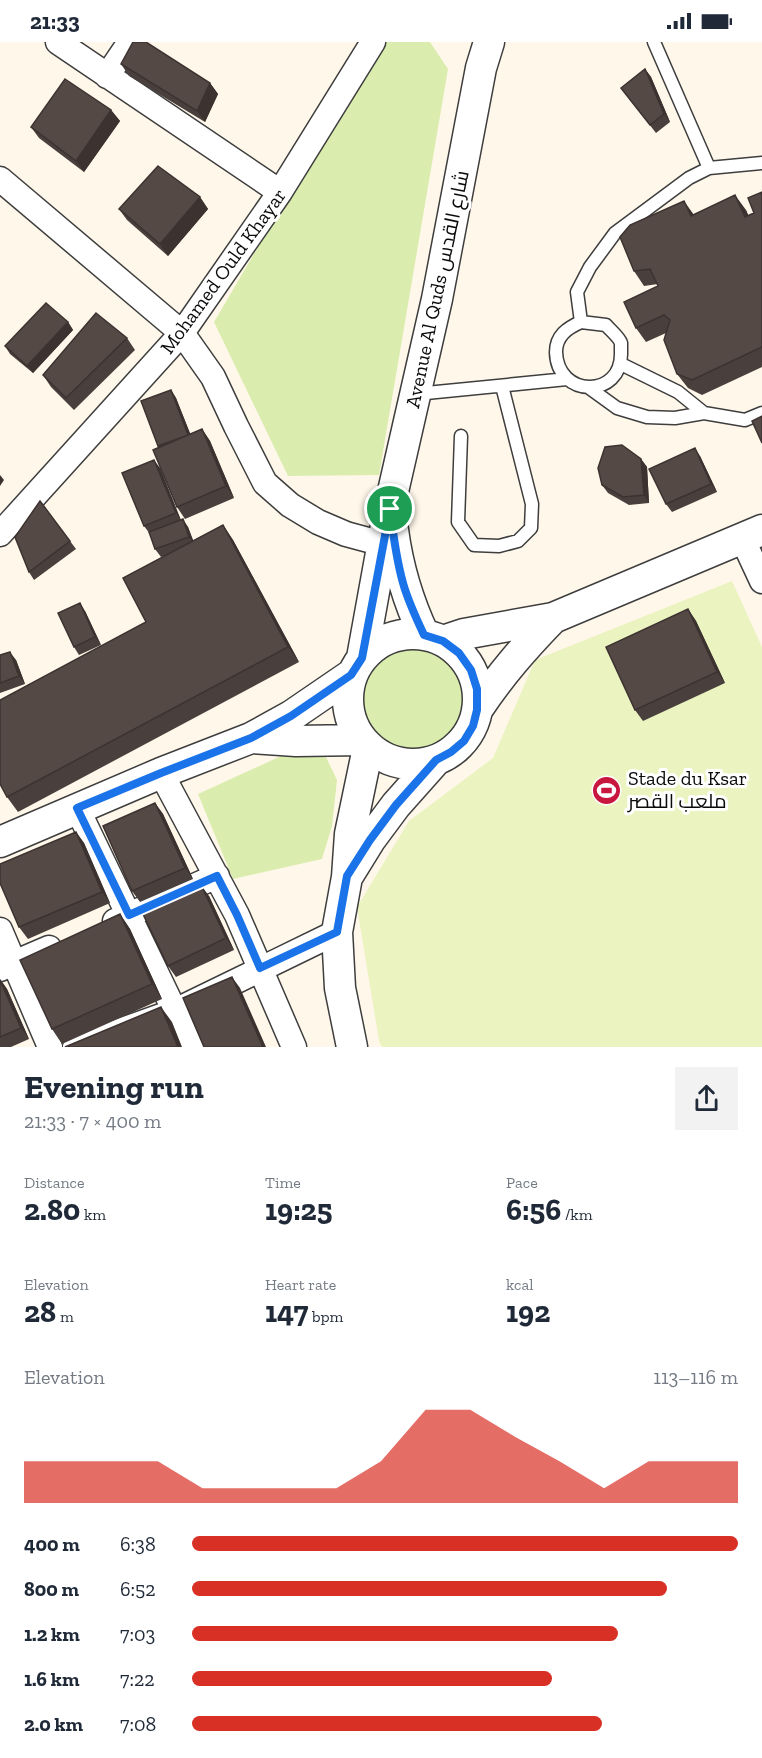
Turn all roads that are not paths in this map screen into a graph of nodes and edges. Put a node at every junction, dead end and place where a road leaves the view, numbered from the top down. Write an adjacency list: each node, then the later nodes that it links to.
1 (58, 42): 6 (street)
2 (130, 42): 6 (street)
3 (373, 42): 10 (street, Mohamed Ould Khayar)
4 (654, 42): 8 (lane)
5 (480, 51): 17 (street, Avenue Al Quds شارع القدس)
6 (107, 76): 10 (street)
7 (762, 163): 8 (lane)
8 (709, 168): 11 (lane)
9 (0, 179): 12 (street)
10 (280, 192): 12 (street, Mohamed Ould Khayar)
11 (581, 322): 13 (lane); 14 (lane)
12 (182, 333): 22 (street, Mohamed Ould Khayar); 24 (street)
13 (621, 364): 16 (lane); 18 (lane)
14 (567, 379): 15 (lane); 16 (lane)
15 (502, 386): 17 (lane); 20 (lane)
16 (588, 387): 18 (lane)
17 (415, 394): 21 (street, Avenue Al Quds شارع القدس)
18 (704, 413): 19 (lane)
19 (762, 413)
20 (461, 436)
21 (390, 509): 24 (street, Avenue Al Quds شارع القدس); 27 (street, Avenue Al Quds شارع القدس)
22 (0, 534)
23 (752, 534): 25 (street); 26 (street)
24 (382, 544): 28 (street, Avenue Al Quds شارع القدس)
25 (762, 581)
26 (553, 618): 27 (street); 29 (street)
27 (433, 638): 28 (street); 29 (street)
28 (356, 667): 30 (street); 31 (street)
29 (477, 710): 32 (street)
30 (251, 738): 31 (street); 33 (street)
31 (365, 744): 32 (street); 37 (street)
32 (436, 760): 37 (street)
33 (161, 773): 34 (street); 36 (street)
34 (77, 808): 35 (street); 38 (street)
35 (0, 842)
36 (217, 876): 38 (street); 44 (street)
37 (347, 876): 41 (street)
38 (129, 915): 39 (street); 45 (street)
39 (98, 928)
40 (0, 930): 43 (street)
41 (337, 932): 44 (street); 50 (street)
42 (66, 941): 43 (street)
43 (7, 966): 46 (street)
44 (260, 968): 45 (street); 49 (street)
45 (175, 1011): 47 (street); 48 (street)
46 (50, 1047)
47 (75, 1047)
48 (192, 1047)
49 (294, 1047)
50 (351, 1047)

